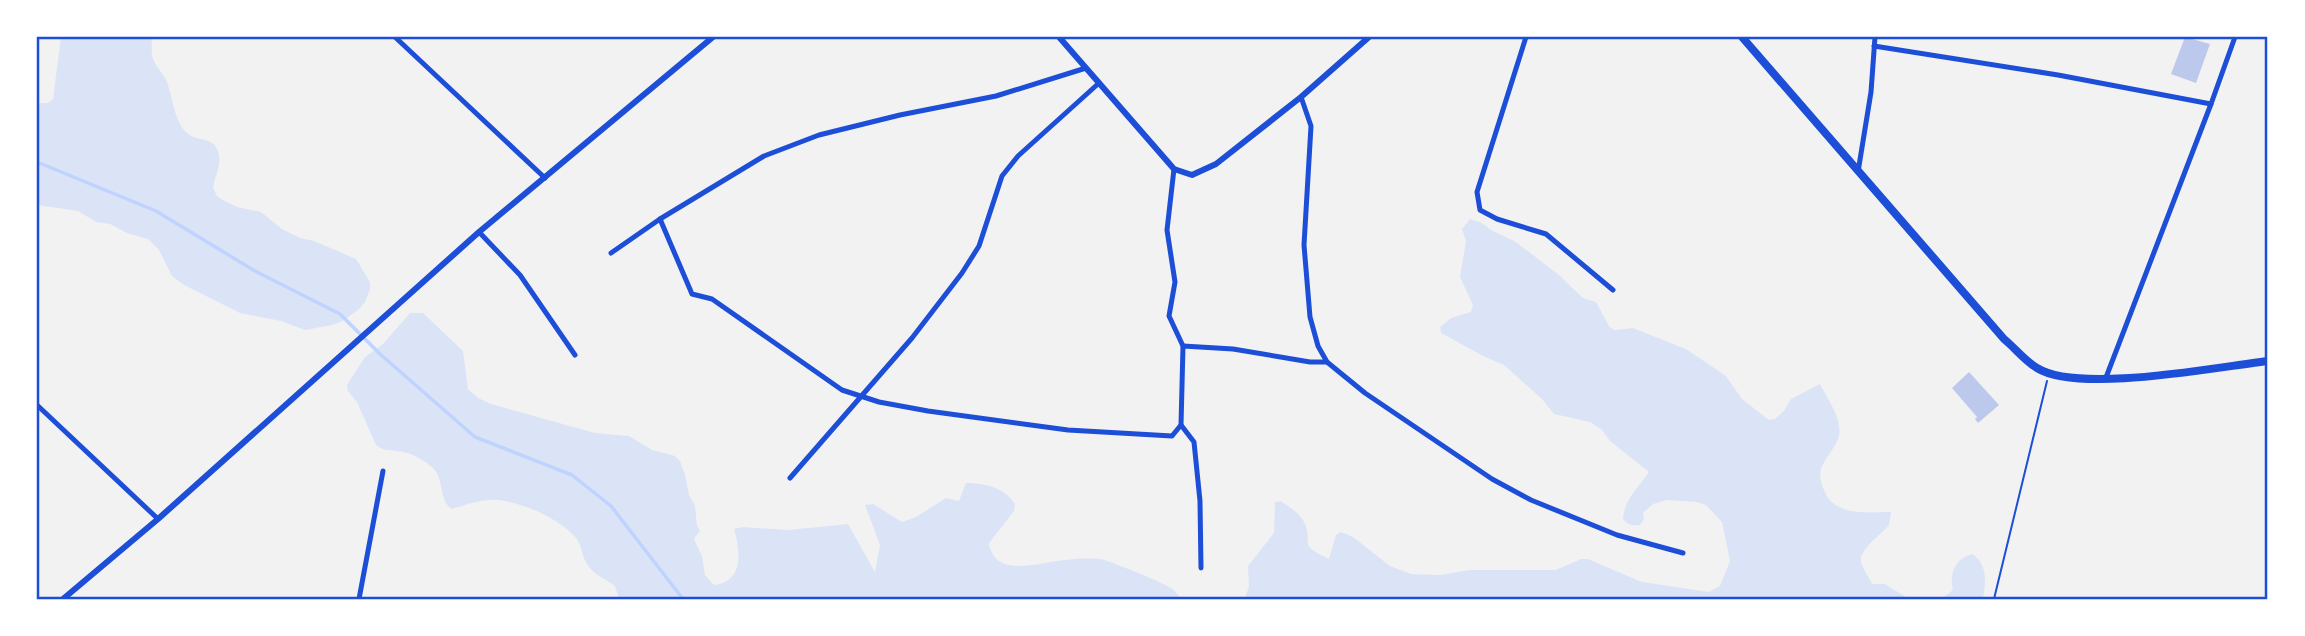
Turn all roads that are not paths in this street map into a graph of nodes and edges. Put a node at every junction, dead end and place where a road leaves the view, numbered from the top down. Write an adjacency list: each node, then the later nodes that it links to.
1 (395, 37): 16 (street)
2 (713, 37): 16 (street)
3 (1059, 37): 10 (street)
4 (1369, 37): 12 (street)
5 (1526, 37): 20 (street)
6 (1742, 37): 15 (main road)
7 (1875, 37): 9 (street)
8 (2235, 37): 13 (street)
9 (1874, 46): 13 (street); 15 (street)
10 (1086, 68): 11 (street); 17 (street)
11 (1099, 83): 14 (street); 26 (street)
12 (1301, 97): 14 (street); 24 (street)
13 (2211, 103): 25 (street)
14 (1174, 169): 21 (street)
15 (1858, 172): 25 (main road)
16 (545, 178): 18 (street)
17 (660, 219): 19 (street); 26 (street)
18 (479, 232): 22 (street); 31 (street)
19 (611, 253)
20 (1613, 290)
21 (1183, 346): 24 (street); 28 (street)
22 (575, 355)
23 (2268, 361): 25 (main road)
24 (1327, 362): 32 (street)
25 (2105, 380)
26 (861, 396): 28 (street); 30 (street)
27 (37, 405): 31 (street)
28 (1181, 425): 33 (street)
29 (383, 471): 35 (street)
30 (790, 478)
31 (158, 519): 34 (street)
32 (1683, 552)
33 (1201, 568)
34 (63, 599)
35 (359, 599)

